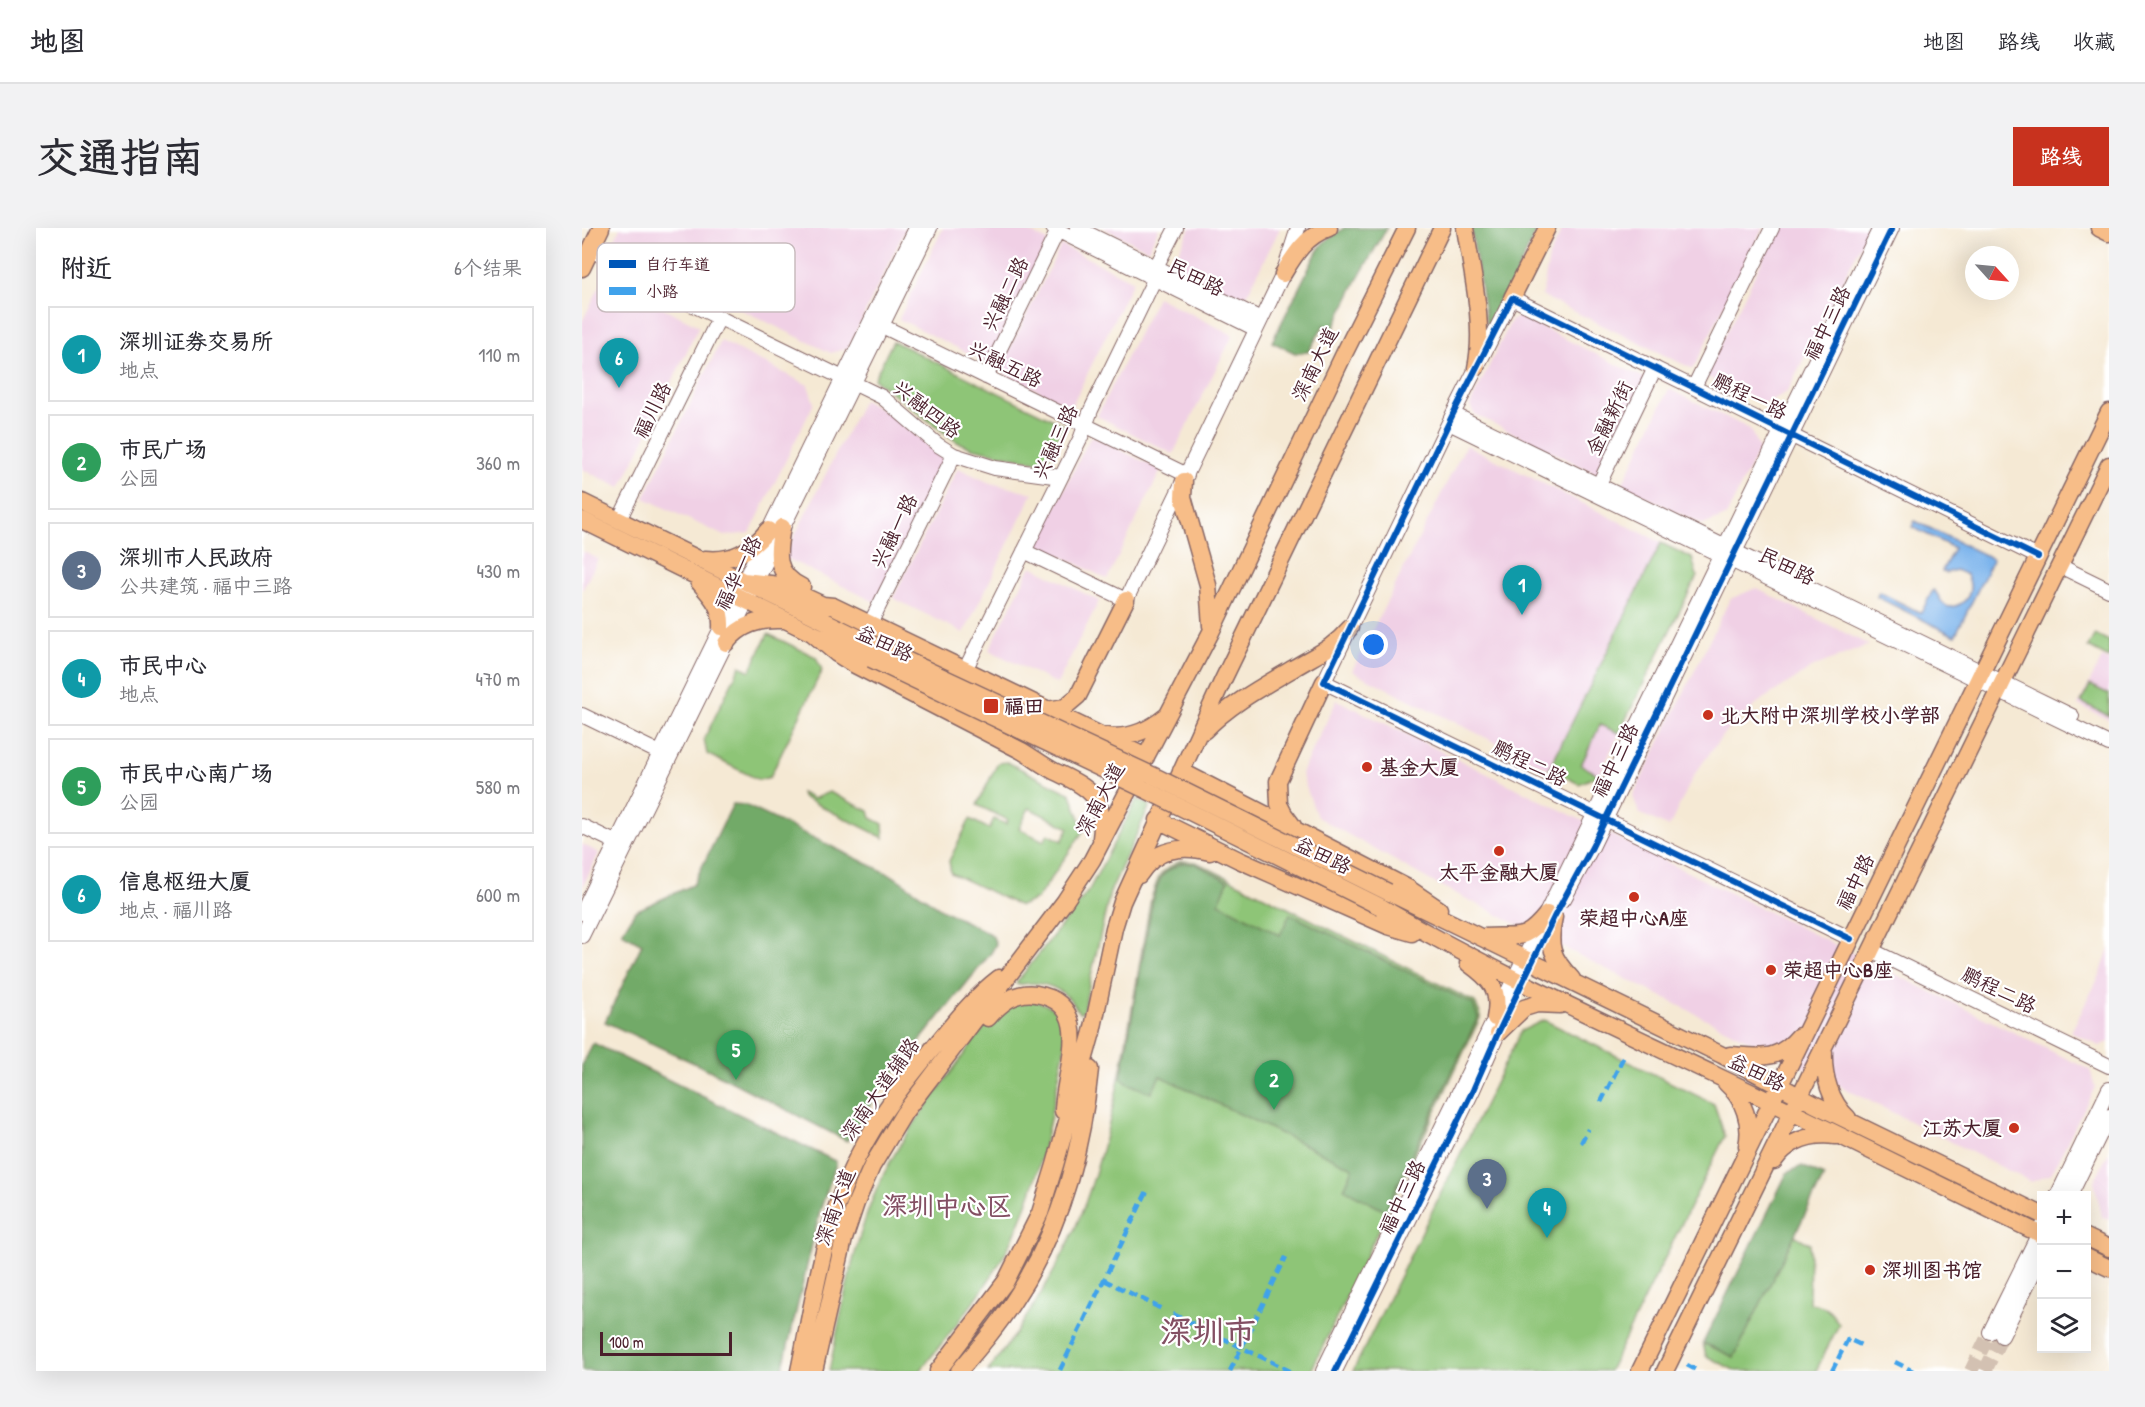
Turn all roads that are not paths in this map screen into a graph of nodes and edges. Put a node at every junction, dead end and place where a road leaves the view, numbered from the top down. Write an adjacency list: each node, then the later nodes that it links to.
1 (916, 228): 26 (street, 福华一路)
2 (930, 228): 26 (street, 福华一路)
3 (1077, 228): 20 (street, 民田路)
4 (1176, 228): 20 (street, 兴融三路)
5 (1298, 228): 22 (street)
6 (1329, 228): 22 (main road)
7 (1407, 228): 58 (main road, 深南大道)
8 (1442, 228): 74 (main road)
9 (1465, 228): 28 (main road)
10 (1546, 228): 23 (main road)
11 (1772, 228): 32 (street)
12 (1880, 228): 36 (street, 福中三路)
13 (1892, 228): 36 (street, 福中三路)
14 (2099, 228): 16 (main road)
15 (1057, 229): 20 (street, 民田路); 30 (street, 兴融二路)
16 (2109, 233)
17 (598, 234): 19 (main road)
18 (597, 267): 21 (street)
19 (582, 268)
20 (1156, 272): 27 (street, 民田路); 35 (street, 兴融三路)
21 (582, 274)
22 (1283, 274): 27 (street)
23 (1512, 298): 28 (street); 29 (street, 鹏程一路)
24 (707, 312): 25 (street, 兴融四路)
25 (719, 318): 31 (street, 兴融四路); 44 (street, 福川路)
26 (876, 323): 30 (street, 兴融五路); 31 (street, 福华一路)
27 (1259, 324): 40 (street)
28 (1476, 368): 34 (street)
29 (1655, 368): 32 (street, 鹏程一路); 41 (street, 金融新街)
30 (986, 377): 35 (street, 兴融五路)
31 (848, 381): 37 (street, 兴融四路); 45 (street, 福华一路)
32 (1694, 387): 36 (street, 鹏程一路)
33 (2109, 412): 48 (main road, 福中路)
34 (1451, 418): 41 (street, 民田路); 47 (street, 民田路); 57 (street)
35 (1086, 425): 39 (street, 兴融三路); 40 (street, 兴融五路)
36 (1786, 433): 47 (street, 福中三路); 48 (street, 鹏程一路)
37 (954, 455): 39 (street, 兴融四路); 56 (street, 兴融一路)
38 (2109, 465): 50 (main road)
39 (1061, 477): 46 (street, 兴融三路)
40 (1186, 478): 53 (street); 58 (main road)
41 (1599, 484): 47 (street, 民田路)
42 (582, 502): 44 (main road, 益田路)
43 (582, 520): 49 (main road, 益田路)
44 (619, 520): 49 (main road, 益田路)
45 (775, 529): 49 (main road); 51 (street, 福华一路); 54 (main road)
46 (1024, 551): 53 (street); 63 (street, 兴融三路)
47 (1728, 553): 64 (street, 民田路); 79 (street, 福中三路)
48 (2038, 557): 64 (main road, 福中路)
49 (695, 566): 51 (main road, 益田路); 60 (main road)
50 (2060, 566): 52 (street); 66 (main road)
51 (747, 589): 54 (main road); 55 (main road, 益田路); 60 (street, 福华一路); 61 (main road, 益田路)
52 (2109, 590)
53 (1126, 600): 67 (main road)
54 (823, 605): 56 (main road); 61 (main road)
55 (788, 621): 59 (main road, 益田路); 60 (main road)
56 (870, 624): 63 (main road)
57 (1350, 628): 65 (street); 74 (main road)
58 (1211, 632): 68 (main road, 深南大道)
59 (812, 633): 62 (main road, 益田路); 84 (main road)
60 (723, 635): 76 (street, 福华一路); 83 (street, 福华一路)
61 (855, 635): 62 (main road, 益田路)
62 (874, 652): 89 (main road, 益田路, bridge); 91 (main road, 益田路, bridge)
63 (965, 670): 67 (main road)
64 (1980, 676): 66 (street, 民田路); 70 (main road, 福中路)
65 (1324, 682): 79 (street, 鹏程二路); 82 (main road)
66 (2001, 686): 71 (main road); 72 (street, 民田路); 75 (street, 民田路)
67 (1047, 710): 73 (main road)
68 (1168, 714): 73 (main road); 77 (main road, 深南大道)
69 (582, 715): 76 (street)
70 (1959, 719): 71 (main road); 93 (main road, 福中路)
71 (1978, 731): 95 (main road)
72 (2109, 734)
73 (1099, 735): 77 (main road)
74 (1196, 741): 78 (main road)
75 (2109, 744)
76 (660, 753): 83 (street, 福华一路)
77 (1146, 757): 84 (main road, 深南大道)
78 (1181, 771): 80 (main road); 82 (main road)
79 (1601, 815): 88 (street, 福中三路); 93 (street, 鹏程二路)
80 (1158, 820): 85 (main road); 86 (main road)
81 (582, 826): 83 (street)
82 (1301, 832): 89 (main road)
83 (621, 845): 87 (street, 福华一路); 90 (street, 福华一路)
84 (1100, 845): 97 (main road, 深南大道)
85 (1239, 860): 86 (main road); 91 (main road)
86 (1122, 902): 103 (main road)
87 (582, 913)
88 (1551, 915): 92 (main road); 96 (street, 福中三路); 99 (main road)
89 (1462, 929): 92 (main road, 益田路)
90 (582, 936)
91 (1431, 936): 94 (main road, 益田路)
92 (1481, 937): 96 (main road, 益田路)
93 (1851, 939): 101 (main road, 福中路)
94 (1450, 945): 98 (main road, 益田路); 102 (main road)
95 (1871, 950): 104 (main road); 107 (street, 鹏程二路)
96 (1528, 961): 98 (street, 福中三路); 99 (main road, 益田路)
97 (1017, 964): 106 (main road, 深南大道); 132 (main road, 深南大道辅路)
98 (1519, 980): 100 (main road, 益田路); 102 (street, 福中三路)
99 (1576, 984): 105 (main road, 益田路)
100 (1565, 1004): 102 (main road); 108 (main road, 益田路)
101 (1815, 1013): 105 (main road); 109 (main road, 福中路)
102 (1496, 1026): 138 (street, 福中三路); 139 (street, 福中三路)
103 (1092, 1032): 116 (main road); 137 (main road)
104 (1824, 1046): 111 (main road); 115 (main road)
105 (1722, 1055): 109 (main road, 益田路)
106 (947, 1056): 116 (main road); 130 (main road, 深南大道)
107 (2109, 1066)
108 (1716, 1076): 112 (main road, 益田路); 118 (main road)
109 (1779, 1086): 111 (main road, 益田路); 112 (main road, 福中路)
110 (2109, 1089): 120 (street)
111 (1800, 1096): 113 (main road); 115 (main road, 益田路)
112 (1771, 1102): 113 (main road, 益田路); 118 (main road, 福中路)
113 (1792, 1113): 117 (main road, 益田路); 119 (main road)
114 (2109, 1116): 121 (street)
115 (1856, 1124): 122 (main road, 益田路)
116 (1062, 1136): 131 (main road)
117 (1847, 1140): 119 (main road); 123 (main road, 益田路)
118 (1745, 1156): 140 (main road, 福中路)
119 (1755, 1188): 141 (main road)
120 (2059, 1191)
121 (2072, 1191)
122 (2037, 1213)
123 (2037, 1231)
124 (2037, 1239): 128 (street)
125 (2091, 1239): 126 (main road)
126 (2109, 1248)
127 (2091, 1259): 129 (main road)
128 (2037, 1264)
129 (2109, 1268)
130 (833, 1282): 133 (main road, 深南大道); 134 (main road)
131 (967, 1335): 135 (main road); 136 (main road)
132 (799, 1371)
133 (814, 1371)
134 (824, 1371)
135 (927, 1371)
136 (938, 1371)
137 (959, 1371)
138 (1323, 1371)
139 (1335, 1371)
140 (1640, 1371)
141 (1665, 1371)

